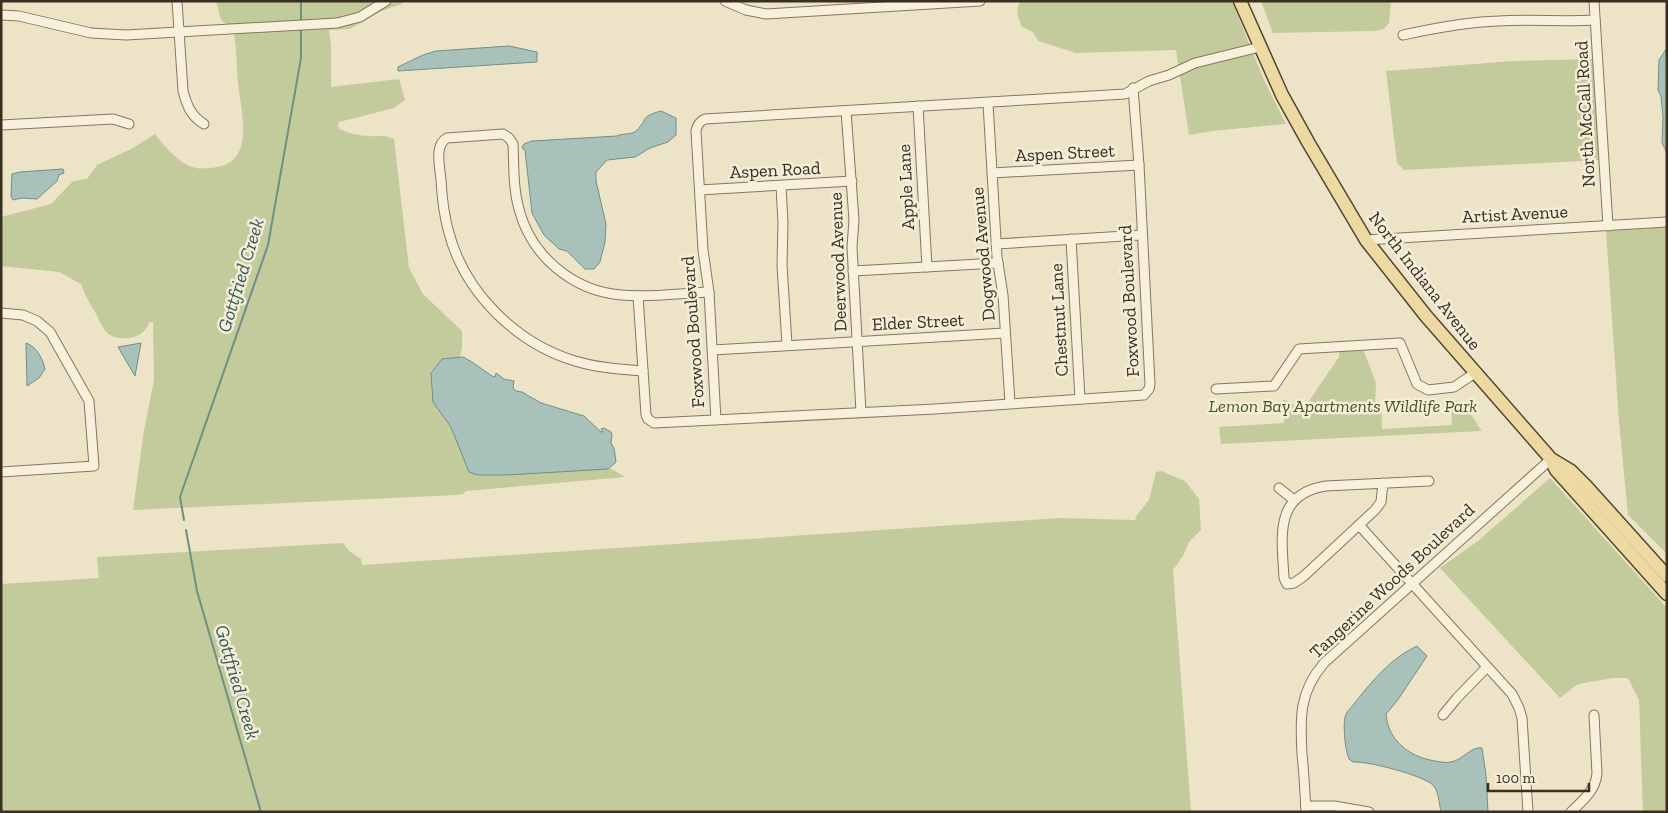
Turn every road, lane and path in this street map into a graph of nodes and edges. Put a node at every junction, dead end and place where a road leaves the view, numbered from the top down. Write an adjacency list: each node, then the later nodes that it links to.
1 (177, 1): 10 (street)
2 (386, 1): 10 (street)
3 (725, 1): 7 (street)
4 (980, 1): 7 (street)
5 (1240, 1): 12 (main road, North Indiana Avenue)
6 (1594, 1): 9 (street, North McCall Road)
7 (907, 3)
8 (1, 15): 10 (street)
9 (1595, 20): 11 (street); 26 (street, North McCall Road)
10 (180, 32): 18 (street)
11 (1403, 35)
12 (1260, 47): 13 (street, Foxwood Boulevard); 29 (main road, North Indiana Avenue)
13 (1133, 88): 14 (street, Foxwood Boulevard); 20 (street, Foxwood Boulevard)
14 (988, 103): 15 (street, Foxwood Boulevard); 21 (street, Dogwood Avenue)
15 (918, 106): 16 (street, Foxwood Boulevard); 32 (street, Apple Lane)
16 (846, 111): 22 (street, Deerwood Avenue); 24 (street, Foxwood Boulevard)
17 (129, 124): 19 (street)
18 (204, 124)
19 (1, 125)
20 (1139, 165): 21 (street, Aspen Street); 27 (street, Foxwood Boulevard)
21 (992, 173): 30 (street, Dogwood Avenue)
22 (852, 182): 23 (street, Aspen Road); 33 (street, Deerwood Avenue)
23 (781, 186): 24 (street, Aspen Road); 39 (street)
24 (700, 190): 34 (street, Foxwood Boulevard)
25 (1667, 222): 26 (street, Artist Avenue)
26 (1608, 226): 29 (street, Artist Avenue)
27 (1141, 235): 28 (street); 44 (street, Foxwood Boulevard)
28 (1071, 239): 30 (street); 44 (street, Chestnut Lane)
29 (1366, 240): 42 (main road, North Indiana Avenue)
30 (996, 244): 31 (street, Dogwood Avenue)
31 (998, 262): 32 (street); 37 (street, Dogwood Avenue)
32 (927, 267): 33 (street)
33 (854, 271): 38 (street, Deerwood Avenue)
34 (709, 292): 35 (street); 40 (street, Foxwood Boulevard)
35 (638, 296): 41 (street); 41 (street)
36 (1, 313): 49 (street)
37 (1006, 333): 38 (street, Elder Street); 45 (street, Dogwood Avenue)
38 (857, 342): 39 (street, Elder Street); 46 (street, Deerwood Avenue)
39 (787, 345): 40 (street, Elder Street)
40 (712, 350): 47 (street, Foxwood Boulevard)
41 (643, 371): 47 (street)
42 (1475, 372): 43 (street); 48 (main road, North Indiana Avenue)
43 (1216, 389)
44 (1080, 399): 45 (street, Foxwood Boulevard)
45 (1010, 403): 46 (street, Foxwood Boulevard)
46 (861, 412): 47 (street, Foxwood Boulevard)
47 (716, 420)
48 (1551, 459): 55 (main road, North Indiana Avenue); 56 (street, Tangerine Woods Boulevard); 57 (main road, North Indiana Avenue)
49 (1, 472)
50 (1429, 481): 51 (street)
51 (1383, 483): 53 (street); 54 (street)
52 (1279, 488): 53 (street)
53 (1294, 500): 54 (street)
54 (1359, 525): 56 (street)
55 (1667, 576)
56 (1412, 583): 58 (street); 61 (street, Tangerine Woods Boulevard)
57 (1667, 594)
58 (1487, 667): 59 (street); 63 (street)
59 (1443, 715)
60 (1594, 715): 64 (street)
61 (1306, 809): 62 (street)
62 (1369, 812)
63 (1528, 812)
64 (1571, 812)

